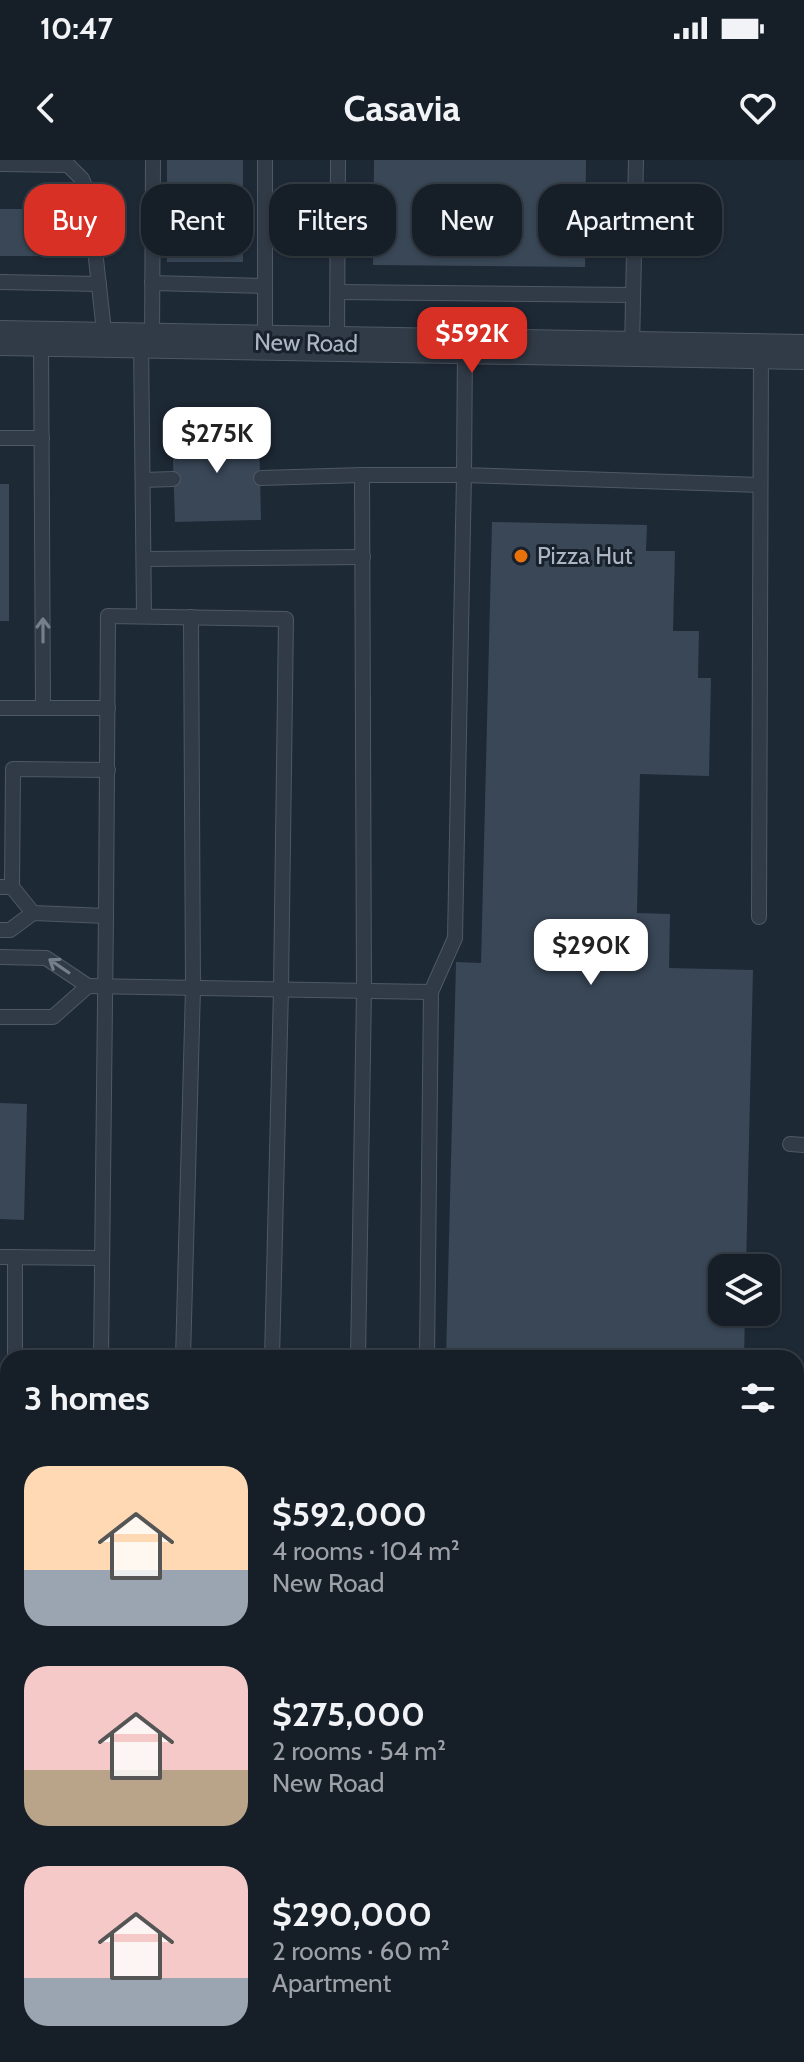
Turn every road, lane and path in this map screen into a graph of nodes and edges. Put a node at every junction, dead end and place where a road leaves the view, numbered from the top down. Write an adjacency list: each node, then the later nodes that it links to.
1 (153, 160): 8 (lane)
2 (162, 160): 9 (lane)
3 (256, 160): 11 (lane)
4 (265, 160): 11 (lane)
5 (338, 160): 16 (lane)
6 (636, 160): 17 (lane)
7 (0, 164): 14 (lane)
8 (153, 184)
9 (162, 184)
10 (153, 256): 13 (lane)
11 (265, 266): 15 (lane)
12 (0, 282): 14 (lane)
13 (152, 283): 15 (lane); 21 (lane)
14 (99, 284): 20 (lane)
15 (265, 286): 22 (lane)
16 (338, 292): 17 (lane); 23 (lane)
17 (633, 295): 25 (lane)
18 (0, 338): 19 (street, New Road)
19 (41, 339): 20 (street, New Road); 29 (lane)
20 (105, 340): 21 (street, New Road)
21 (146, 340): 22 (street, New Road); 34 (lane)
22 (265, 342): 23 (street, New Road)
23 (337, 343): 24 (street, New Road)
24 (465, 345): 25 (street, New Road); 31 (lane)
25 (632, 349): 26 (street, New Road)
26 (761, 351): 27 (street, New Road); 35 (lane)
27 (804, 352)
28 (0, 438): 29 (lane)
29 (42, 438): 41 (lane, one-way to 29)
30 (362, 475): 31 (lane); 32 (lane); 36 (lane)
31 (464, 475): 35 (lane); 55 (lane)
32 (261, 478)
33 (173, 479): 34 (lane)
34 (143, 480): 37 (lane)
35 (760, 485): 47 (lane)
36 (363, 557): 37 (lane); 54 (lane)
37 (144, 559): 38 (lane)
38 (144, 615): 39 (lane); 42 (lane)
39 (191, 617): 52 (lane); 53 (lane)
40 (0, 708): 41 (lane)
41 (43, 708): 42 (lane)
42 (108, 708): 43 (lane)
43 (108, 770): 44 (lane); 46 (lane)
44 (6, 887): 45 (lane)
45 (33, 913): 46 (lane); 48 (lane)
46 (106, 916): 51 (lane)
47 (759, 917)
48 (0, 930)
49 (0, 957): 50 (lane, one-way to 49)
50 (88, 986): 51 (lane); 56 (lane)
51 (106, 986): 52 (lane); 58 (lane)
52 (193, 988): 53 (lane); 61 (lane)
53 (281, 989): 54 (lane); 62 (lane)
54 (364, 991): 55 (lane); 63 (lane)
55 (431, 992): 64 (lane)
56 (0, 1017)
57 (7, 1257): 58 (lane); 59 (lane)
58 (102, 1258): 60 (lane)
59 (14, 1350)
60 (101, 1350)
61 (183, 1350)
62 (272, 1350)
63 (358, 1350)
64 (427, 1350)

